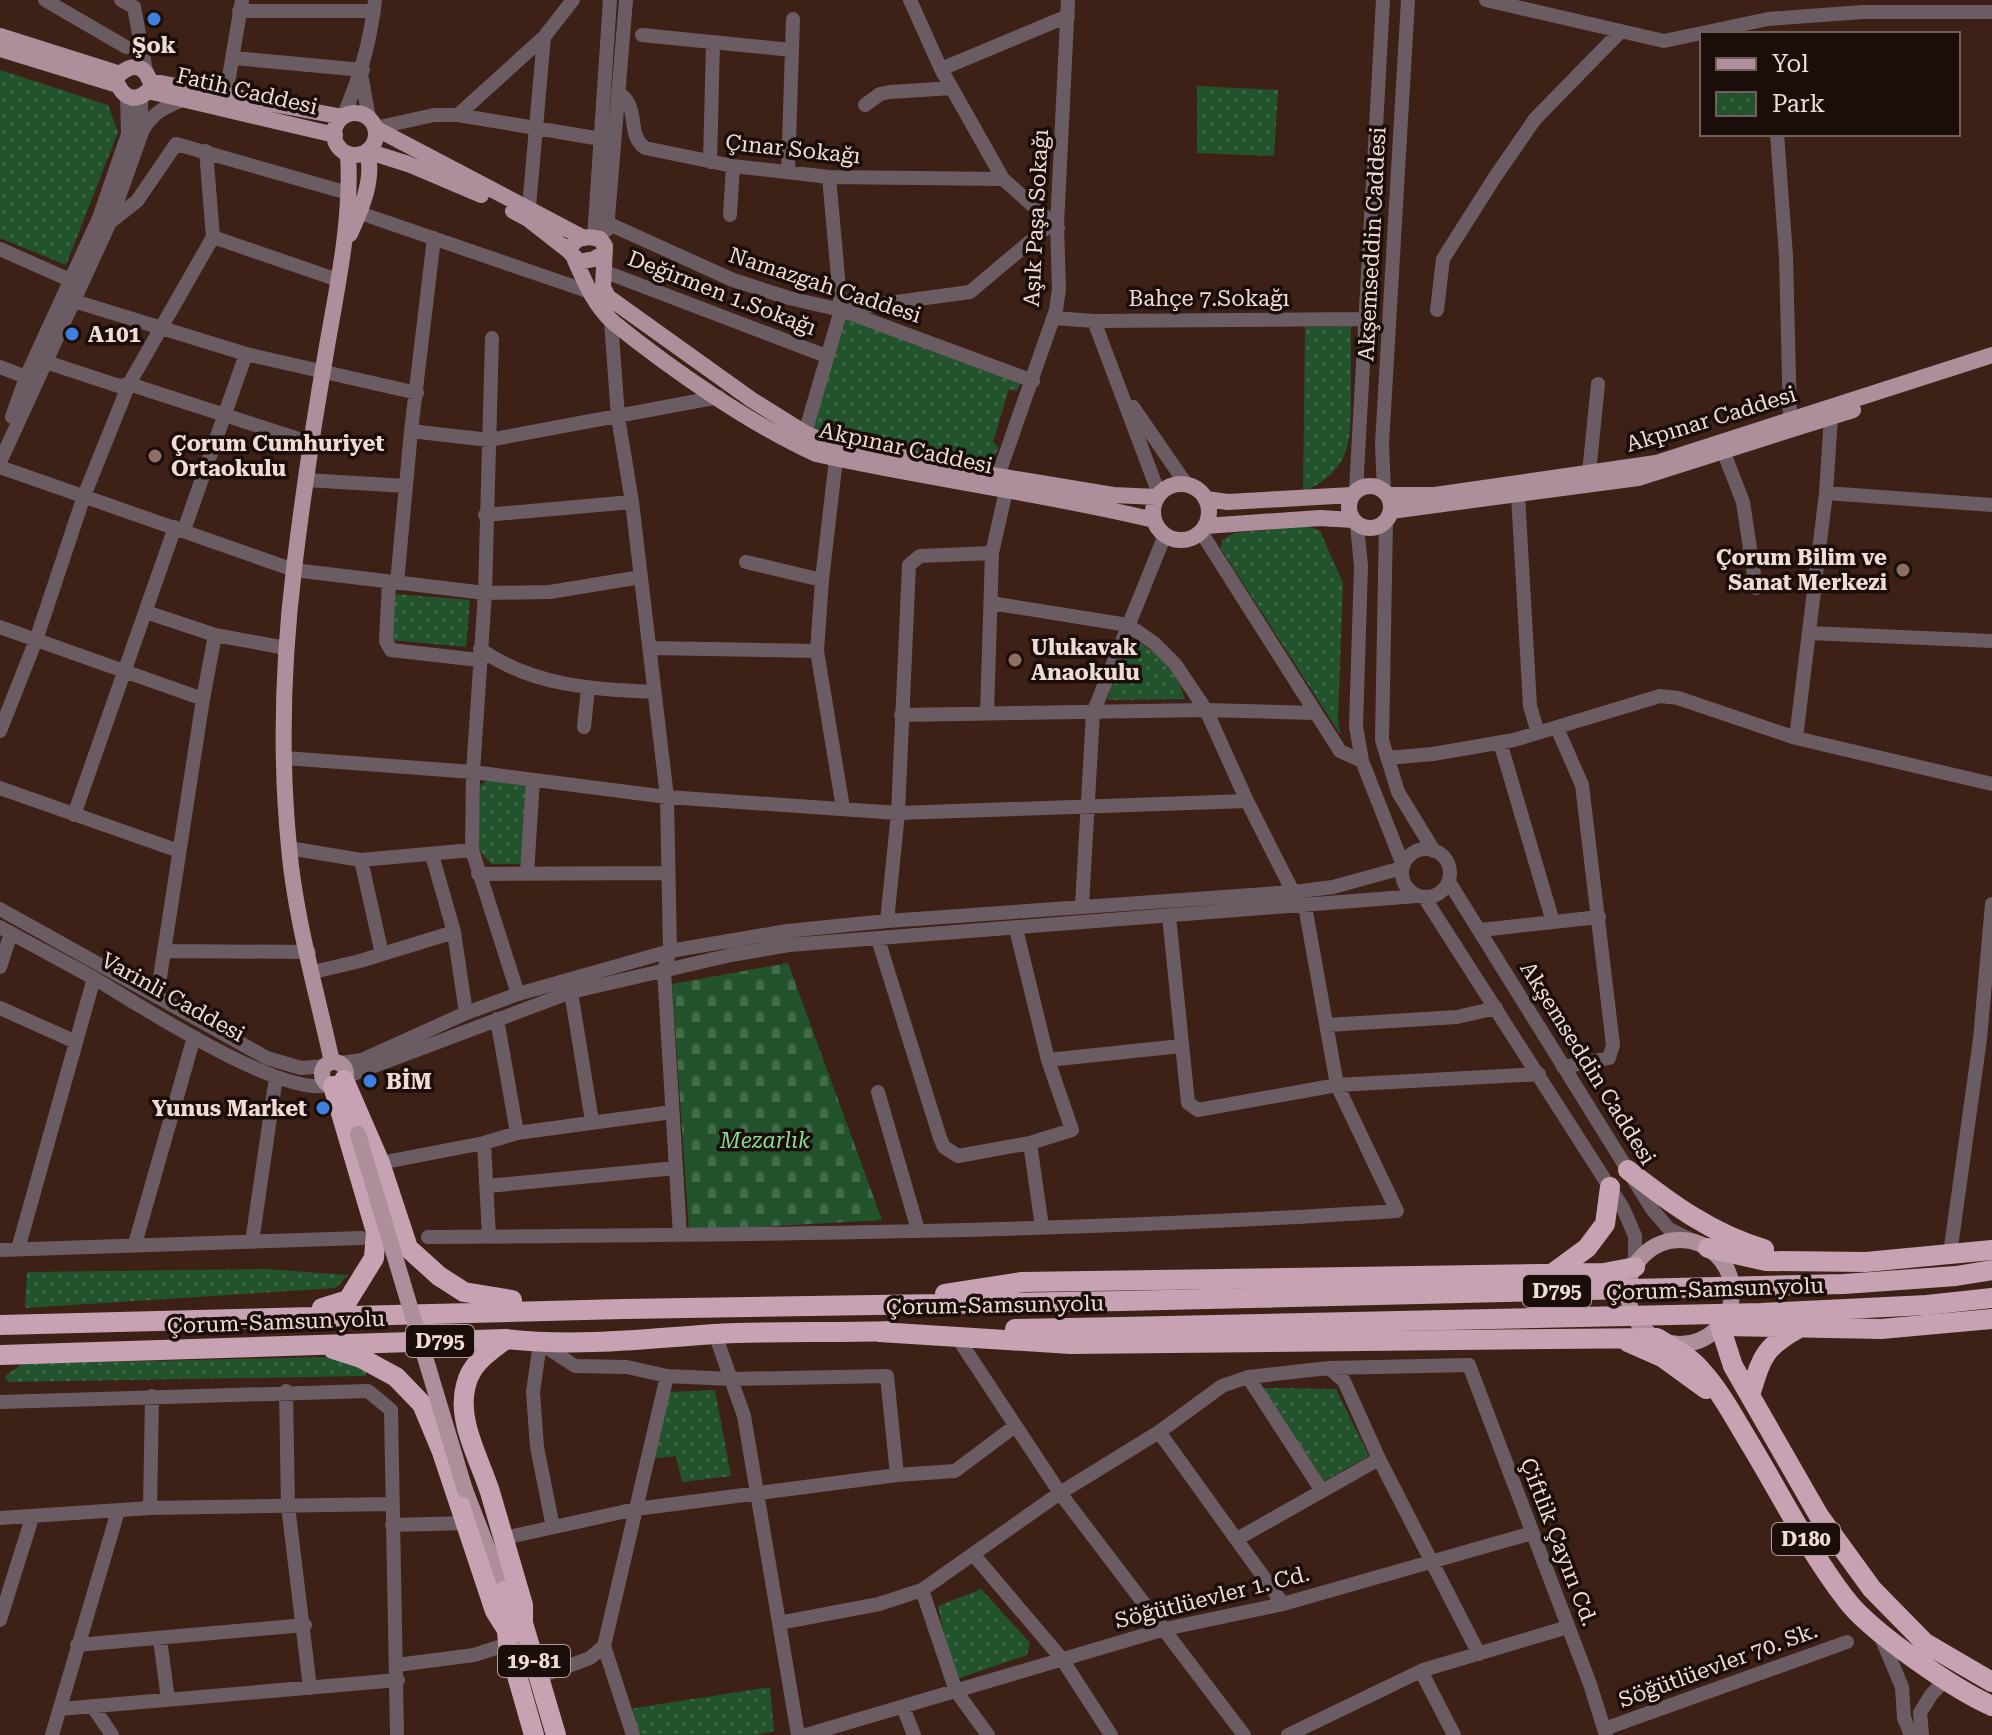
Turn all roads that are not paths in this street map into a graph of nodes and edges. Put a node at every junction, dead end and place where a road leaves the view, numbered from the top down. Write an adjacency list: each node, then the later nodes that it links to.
1 (45, 0): 24 (street)
2 (573, 0): 22 (street)
3 (610, 0): 43 (street)
4 (626, 0): 32 (street)
5 (910, 0): 28 (street)
6 (1068, 0): 14 (street, Aşık Paşa Sokağı)
7 (1383, 0): 72 (street, Akşemseddin Caddesi)
8 (1408, 0): 115 (street, Akşemseddin Caddesi)
9 (1486, 0): 17 (street)
10 (130, 2): 24 (street); 30 (street)
11 (241, 5): 12 (street); 27 (street)
12 (374, 5): 29 (street)
13 (1992, 12): 16 (street)
14 (1068, 16): 28 (street); 58 (street, Aşık Paşa Sokağı)
15 (793, 19): 26 (street)
16 (1768, 26): 18 (street)
17 (1621, 31): 21 (street); 70 (street)
18 (1726, 32)
19 (642, 35): 23 (street)
20 (0, 36): 30 (main road, Fatih Caddesi)
21 (1700, 36)
22 (544, 37): 36 (street); 39 (street)
23 (713, 42): 26 (street); 47 (street)
24 (126, 47): 30 (street)
25 (0, 49): 30 (main road, Fatih Caddesi)
26 (792, 50): 49 (street)
27 (234, 58): 29 (street); 33 (street)
28 (941, 69): 31 (street)
29 (362, 72): 37 (street); 38 (street)
30 (135, 83): 33 (main road, Fatih Caddesi); 34 (main road, Fatih Caddesi); 40 (street); 65 (street)
31 (952, 88): 35 (street); 51 (street)
32 (618, 92): 47 (street, Çınar Sokağı); 57 (street)
33 (226, 95): 37 (main road, Fatih Caddesi)
34 (186, 98): 40 (street); 41 (main road, Fatih Caddesi)
35 (865, 105)
36 (458, 115): 38 (street); 39 (street)
37 (343, 117): 38 (main road); 41 (main road)
38 (372, 123): 45 (main road); 53 (main road)
39 (537, 130): 43 (street); 53 (street)
40 (141, 135): 56 (street)
41 (335, 135): 46 (main road)
42 (1777, 136): 94 (street)
43 (601, 139): 63 (street)
44 (206, 151): 52 (street); 56 (street); 59 (street)
45 (367, 151): 46 (main road); 54 (main road); 64 (main road, Akpınar Caddesi)
46 (348, 154): 52 (main road)
47 (710, 162): 48 (street, Çınar Sokağı)
48 (733, 166): 49 (street, Çınar Sokağı); 55 (street)
49 (788, 172): 50 (street, Çınar Sokağı)
50 (829, 177): 51 (street, Çınar Sokağı); 69 (street)
51 (1003, 179): 58 (street)
52 (348, 193): 61 (main road)
53 (529, 207): 63 (main road)
54 (360, 213): 60 (street); 61 (main road)
55 (730, 215)
56 (110, 222): 68 (street)
57 (607, 223): 63 (street); 69 (street, Namazgah Caddesi)
58 (1055, 226): 69 (street); 71 (street, Aşık Paşa Sokağı)
59 (213, 237): 66 (street); 75 (street)
60 (434, 238): 67 (street); 89 (street)
61 (344, 247): 66 (main road)
62 (0, 249): 65 (street)
63 (598, 249): 64 (main road); 64 (main road); 79 (street, Değirmen 1.Sokağı); 96 (main road, Akpınar Caddesi)
64 (572, 256): 67 (main road, Akpınar Caddesi)
65 (70, 280): 84 (street)
66 (338, 280): 83 (main road)
67 (590, 292): 73 (main road, Akpınar Caddesi)
68 (74, 301): 75 (street); 80 (street)
69 (841, 310): 79 (street); 85 (street, Namazgah Caddesi)
70 (1437, 310)
71 (1054, 318): 74 (street, Bahçe 7.Sokağı); 85 (street, Aşık Paşa Sokağı)
72 (1364, 319): 74 (street, Bahçe 7.Sokağı); 108 (street, Akşemseddin Caddesi)
73 (611, 321): 90 (main road, Akpınar Caddesi); 92 (street)
74 (1094, 321): 88 (street)
75 (162, 328): 77 (street); 86 (street)
76 (492, 338): 97 (street)
77 (246, 354): 83 (street); 91 (street)
78 (1992, 355): 94 (main road, Akpınar Caddesi)
79 (826, 356): 96 (street)
80 (46, 362): 86 (street); 102 (street)
81 (1992, 365): 93 (main road, Akpınar Caddesi)
82 (0, 367): 84 (street)
83 (323, 372): 89 (street); 98 (main road)
84 (26, 377): 99 (street)
85 (1033, 381): 105 (street, Aşık Paşa Sokağı)
86 (129, 384): 91 (street); 111 (street)
87 (1598, 384): 103 (street)
88 (1119, 387): 106 (street); 112 (street)
89 (417, 393): 95 (street)
90 (719, 397): 92 (street); 101 (main road, Akpınar Caddesi)
91 (224, 413): 98 (street); 120 (street)
92 (618, 417): 97 (street); 114 (street)
93 (1831, 417): 100 (main road, Akpınar Caddesi); 109 (street)
94 (1790, 418): 103 (main road, Akpınar Caddesi)
95 (411, 431): 97 (street); 107 (street)
96 (805, 433): 105 (main road, Akpınar Caddesi)
97 (489, 440): 117 (street)
98 (311, 443): 104 (main road)
99 (0, 451)
100 (1724, 453): 110 (main road, Akpınar Caddesi); 129 (street)
101 (836, 459): 105 (main road, Akpınar Caddesi); 127 (street)
102 (0, 464): 111 (street)
103 (1589, 473): 115 (main road, Akpınar Caddesi)
104 (306, 480): 107 (street); 125 (main road)
105 (1002, 483): 112 (main road, Akpınar Caddesi); 118 (main road, Akpınar Caddesi); 123 (street, Aşık Paşa Sokağı)
106 (1186, 484): 112 (main road); 113 (main road)
107 (406, 486): 128 (street)
108 (1354, 493): 113 (main road); 115 (main road); 119 (main road)
109 (1826, 493): 116 (street); 135 (street)
110 (1518, 495): 115 (main road, Akpınar Caddesi); 155 (street)
111 (84, 496): 120 (street); 137 (street)
112 (1158, 496): 118 (main road)
113 (1206, 499): 121 (main road)
114 (632, 502): 117 (street); 126 (street)
115 (1387, 504): 119 (main road); 159 (street, Akşemseddin Caddesi)
116 (1992, 505)
117 (485, 515): 130 (street)
118 (1154, 520): 122 (main road)
119 (1355, 522): 121 (main road); 160 (street)
120 (179, 528): 125 (street); 132 (street)
121 (1203, 529): 122 (main road); 150 (street)
122 (1165, 535): 133 (street)
123 (992, 553): 131 (street, Aşık Paşa Sokağı); 151 (street)
124 (746, 562): 127 (street)
125 (294, 570): 128 (street); 139 (main road)
126 (641, 577): 130 (street); 140 (street)
127 (822, 580): 141 (street)
128 (393, 583): 130 (street); 142 (street)
129 (1756, 588)
130 (485, 593): 142 (street)
131 (991, 603): 133 (street); 148 (street, Aşık Paşa Sokağı)
132 (146, 612): 136 (street); 143 (street)
133 (1128, 625): 147 (street); 149 (street)
134 (0, 627): 137 (street)
135 (1810, 633): 138 (street); 156 (street)
136 (215, 635): 139 (street); 146 (street)
137 (36, 640): 143 (street); 154 (street)
138 (1992, 641)
139 (286, 648): 158 (main road)
140 (650, 648): 141 (street); 145 (street)
141 (817, 651): 168 (street)
142 (480, 655): 144 (street); 161 (street)
143 (124, 672): 146 (street); 170 (street)
144 (588, 688): 145 (street); 152 (street)
145 (654, 692): 165 (street)
146 (203, 699): 173 (street)
147 (1206, 710): 149 (street); 150 (street); 166 (street)
148 (987, 713): 149 (street); 151 (street)
149 (1093, 713): 167 (street)
150 (1314, 713): 160 (street)
151 (901, 715): 169 (street)
152 (584, 727)
153 (1557, 728): 155 (street); 156 (street); 189 (street)
154 (0, 731)
155 (1538, 733): 157 (street)
156 (1796, 738): 163 (street)
157 (1500, 742): 159 (street); 191 (street)
158 (285, 758): 161 (street); 171 (main road)
159 (1387, 758): 174 (street, Akşemseddin Caddesi)
160 (1362, 761): 177 (street)
161 (473, 772): 162 (street); 172 (street)
162 (533, 780): 165 (street); 178 (street)
163 (1992, 784)
164 (0, 788): 170 (street)
165 (667, 797): 168 (street); 179 (street)
166 (1247, 801): 167 (street); 182 (street)
167 (1090, 805): 169 (street); 185 (street)
168 (843, 808): 169 (street)
169 (898, 813): 190 (street)
170 (74, 815): 173 (street)
171 (289, 848): 176 (street); 199 (main road)
172 (472, 850): 175 (street); 180 (street)
173 (179, 851): 197 (street)
174 (1434, 851): 177 (street); 181 (street)
175 (432, 855): 176 (street); 195 (street)
176 (361, 860): 200 (street)
177 (1402, 866): 182 (street); 183 (street)
178 (527, 873): 179 (street); 180 (street)
179 (668, 873): 198 (street)
180 (478, 874): 206 (street)
181 (1449, 882): 183 (street); 194 (street, Akşemseddin Caddesi)
182 (1293, 892): 185 (street)
183 (1420, 897): 186 (street); 209 (street)
184 (1992, 904): 245 (street)
185 (1082, 905): 190 (street)
186 (1305, 906): 188 (street); 212 (street)
187 (0, 909): 207 (street, Varinli Caddesi)
188 (1169, 916): 192 (street); 215 (street)
189 (1599, 917): 191 (street); 217 (street)
190 (887, 921): 198 (street)
191 (1553, 922): 194 (street)
192 (1016, 929): 196 (street); 216 (street)
193 (5, 930): 201 (street); 204 (street, Varinli Caddesi)
194 (1481, 930): 217 (street, Akşemseddin Caddesi)
195 (454, 932): 200 (street); 210 (street)
196 (878, 939): 202 (street); 227 (street)
197 (166, 951): 199 (street); 207 (street)
198 (670, 951): 202 (street); 206 (street)
199 (309, 952): 203 (main road)
200 (382, 954): 203 (street)
201 (0, 967)
202 (664, 970): 205 (street); 223 (street)
203 (313, 972): 219 (main road)
204 (94, 978): 213 (street, Varinli Caddesi); 214 (street)
205 (571, 992): 211 (street); 224 (street)
206 (518, 994): 210 (street)
207 (157, 997): 219 (street, Varinli Caddesi)
208 (0, 1008): 214 (street)
209 (1496, 1008): 212 (street); 218 (street)
210 (466, 1013): 219 (street)
211 (497, 1019): 219 (street); 225 (street)
212 (1327, 1025): 221 (street)
213 (194, 1037): 220 (street, Varinli Caddesi); 240 (street)
214 (76, 1042): 242 (street)
215 (1181, 1046): 216 (street); 221 (street)
216 (1048, 1060): 227 (street)
217 (1563, 1067): 230 (street, Akşemseddin Caddesi)
218 (1539, 1074): 221 (street); 232 (street)
219 (336, 1075): 220 (street, Varinli Caddesi); 228 (highway); 253 (highway); 301 (main road, bridge)
220 (276, 1077): 239 (street)
221 (1337, 1085): 233 (street)
222 (878, 1092): 234 (street)
223 (672, 1112): 224 (street); 229 (street)
224 (592, 1121): 225 (street)
225 (517, 1133): 226 (street)
226 (484, 1143): 228 (street); 231 (street)
227 (1030, 1143): 233 (street)
228 (380, 1163): 252 (highway)
229 (676, 1168): 231 (street); 235 (street)
230 (1628, 1170): 241 (street, Akşemseddin Caddesi); 246 (highway)
231 (488, 1186): 237 (street)
232 (1610, 1187): 247 (street); 249 (highway)
233 (1042, 1227): 234 (street)
234 (918, 1230): 235 (street)
235 (680, 1235): 237 (street)
236 (428, 1237): 237 (street)
237 (489, 1237)
238 (362, 1238): 239 (street)
239 (252, 1242): 240 (street)
240 (135, 1244): 242 (street)
241 (1708, 1248): 246 (highway); 247 (main road); 256 (main road)
242 (18, 1249): 243 (street)
243 (0, 1250)
244 (1992, 1250): 245 (highway)
245 (1950, 1254): 246 (highway)
246 (1807, 1262)
247 (1635, 1267): 249 (highway); 261 (main road)
248 (1992, 1270): 251 (highway, Çorum-Samsun yolu / D795, bridge)
249 (1553, 1273): 251 (highway)
250 (1992, 1298): 258 (highway, Çorum-Samsun yolu / D795, bridge)
251 (870, 1306): 252 (highway, Çorum-Samsun yolu / D795)
252 (623, 1309): 253 (highway, Çorum-Samsun yolu / D795)
253 (281, 1316): 255 (highway, Çorum-Samsun yolu / D795)
254 (1992, 1319): 257 (highway)
255 (0, 1325)
256 (1720, 1326): 257 (highway); 261 (main road); 274 (highway, D180)
257 (1799, 1327): 274 (highway)
258 (879, 1332): 259 (highway, Çorum-Samsun yolu / D795); 260 (highway)
259 (715, 1334): 264 (highway, Çorum-Samsun yolu / D795); 272 (street)
260 (957, 1337): 263 (highway); 278 (street)
261 (1657, 1338): 263 (highway); 277 (highway, D180)
262 (506, 1339): 264 (highway, Çorum-Samsun yolu / D795); 265 (highway, Çorum-Samsun yolu / D795); 296 (highway)
263 (1621, 1339): 277 (highway)
264 (540, 1343): 270 (street); 294 (street)
265 (318, 1344): 266 (highway, Çorum-Samsun yolu / D795); 292 (highway)
266 (28, 1354): 267 (highway, Çorum-Samsun yolu / D795); 269 (highway)
267 (0, 1355)
268 (1329, 1368): 271 (street); 280 (street); 295 (street, Çiftlik Çayırı Cd.)
269 (0, 1374)
270 (667, 1376): 272 (street); 288 (street)
271 (1248, 1377): 279 (street); 282 (street)
272 (731, 1379): 281 (street); 284 (street)
273 (286, 1391): 275 (street); 285 (street); 286 (street)
274 (1750, 1395): 320 (highway, D180)
275 (152, 1396): 276 (street); 287 (street)
276 (0, 1402)
277 (1727, 1404): 309 (highway, D180)
278 (1015, 1426): 281 (street); 283 (street)
279 (1159, 1432): 283 (street); 297 (street)
280 (1379, 1459): 282 (street); 299 (street)
281 (897, 1475): 284 (street)
282 (1322, 1491): 297 (street)
283 (1060, 1493): 298 (street); 307 (street)
284 (757, 1494): 288 (street); 304 (street)
285 (391, 1504): 286 (street); 293 (street)
286 (288, 1506): 287 (street); 305 (street)
287 (150, 1508): 289 (street)
288 (636, 1509): 294 (street); 313 (street)
289 (118, 1511): 291 (street); 312 (street)
290 (0, 1518): 291 (street)
291 (32, 1518): 303 (street)
292 (466, 1523): 293 (street); 308 (highway)
293 (392, 1525): 317 (street)
294 (553, 1527): 296 (street)
295 (1532, 1533): 299 (street, Söğütlüevler 1. Cd.); 306 (street, Çiftlik Çayırı Cd.)
296 (504, 1538): 308 (highway)
297 (1237, 1539): 302 (street)
298 (973, 1554): 300 (street); 315 (street)
299 (1431, 1563): 302 (street, Söğütlüevler 1. Cd.); 314 (street)
300 (922, 1590): 304 (street); 322 (street)
301 (504, 1591): 308 (highway, 19-81)
302 (1283, 1604): 307 (street, Söğütlüevler 1. Cd.)
303 (0, 1620)
304 (779, 1623): 335 (street)
305 (305, 1625): 310 (street); 321 (street)
306 (1568, 1627): 314 (street); 328 (street, Çiftlik Çayırı Cd.)
307 (1165, 1629): 315 (street, Söğütlüevler 1. Cd.); 340 (street)
308 (512, 1631): 317 (street); 318 (highway, 19-81); 332 (highway, 19-81)
309 (1879, 1633): 319 (highway, D180); 343 (street)
310 (160, 1639): 312 (street); 323 (street)
311 (1847, 1642): 328 (street, Söğütlüevler 70. Sk.)
312 (77, 1645): 327 (street)
313 (604, 1646): 318 (street); 334 (street)
314 (1479, 1654): 316 (street)
315 (1062, 1659): 322 (street, Söğütlüevler 1. Cd.); 339 (street)
316 (1421, 1671): 341 (street); 342 (street)
317 (398, 1673): 321 (street); 331 (street)
318 (539, 1677): 333 (highway, 19-81)
319 (1946, 1679): 324 (highway, D180); 344 (street)
320 (1992, 1682)
321 (310, 1688): 323 (street)
322 (956, 1691): 326 (street, Söğütlüevler 1. Cd.); 338 (street)
323 (168, 1700): 325 (street)
324 (1992, 1706)
325 (93, 1707): 327 (street); 330 (street)
326 (903, 1707): 336 (street, Söğütlüevler 1. Cd.); 337 (street)
327 (60, 1709): 329 (street)
328 (1605, 1732)
329 (52, 1735)
330 (112, 1735)
331 (397, 1735)
332 (534, 1735)
333 (556, 1735)
334 (633, 1735)
335 (798, 1735)
336 (806, 1735)
337 (914, 1735)
338 (988, 1735)
339 (1111, 1735)
340 (1244, 1735)
341 (1288, 1735)
342 (1454, 1735)
343 (1911, 1735)
344 (1922, 1735)

